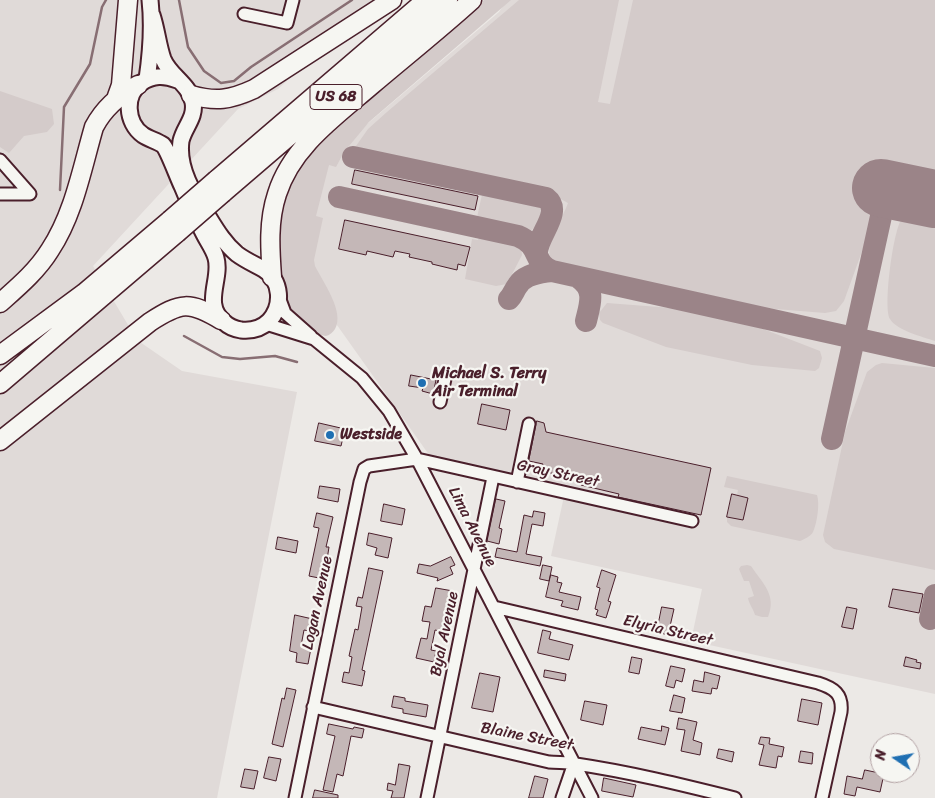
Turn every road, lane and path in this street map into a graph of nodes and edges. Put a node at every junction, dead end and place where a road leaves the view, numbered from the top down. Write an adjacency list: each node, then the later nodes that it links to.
1 (128, 0): 13 (highway)
2 (150, 0): 9 (main road)
3 (292, 0): 8 (street)
4 (392, 0): 12 (highway)
5 (426, 0): 15 (highway, US 68)
6 (448, 0): 15 (highway, US 68)
7 (472, 0): 18 (highway)
8 (244, 14)
9 (152, 16): 10 (main road); 11 (main road)
10 (177, 80): 11 (main road); 12 (main road)
11 (142, 82): 13 (highway); 22 (main road)
12 (190, 95): 18 (main road)
13 (116, 99): 21 (highway)
14 (0, 160): 16 (street)
15 (220, 186): 17 (highway, US 68, bridge)
16 (0, 194)
17 (173, 226): 19 (highway, US 68); 28 (highway, US 68)
18 (272, 277): 20 (main road)
19 (84, 294): 25 (highway, US 68); 26 (highway)
20 (279, 296): 23 (main road); 24 (street)
21 (0, 303)
22 (221, 320): 23 (main road); 31 (highway)
23 (266, 324): 24 (street, Lima Avenue)
24 (314, 339): 32 (street, Lima Avenue)
25 (0, 355)
26 (0, 368)
27 (445, 379): 29 (street)
28 (0, 384)
29 (440, 402)
30 (530, 424): 34 (street)
31 (1, 440)
32 (417, 458): 33 (street, Gray Street); 36 (street, Lima Avenue); 38 (street, Logan Avenue)
33 (493, 477): 34 (street, Gray Street); 36 (street, Byal Avenue)
34 (517, 482): 35 (street, Gray Street)
35 (692, 521)
36 (475, 570): 37 (street, Lima Avenue); 39 (street, Byal Avenue)
37 (494, 607): 40 (street, Lima Avenue); 46 (street, Elyria Street)
38 (313, 707): 39 (street, Blaine Street); 41 (street, Logan Avenue)
39 (440, 736): 40 (street, Blaine Street); 42 (street, Byal Avenue)
40 (574, 763): 43 (street); 44 (street, Lima Avenue); 45 (street, Blaine Street)
41 (294, 798)
42 (427, 798)
43 (562, 798)
44 (592, 798)
45 (735, 798)
46 (822, 798)

